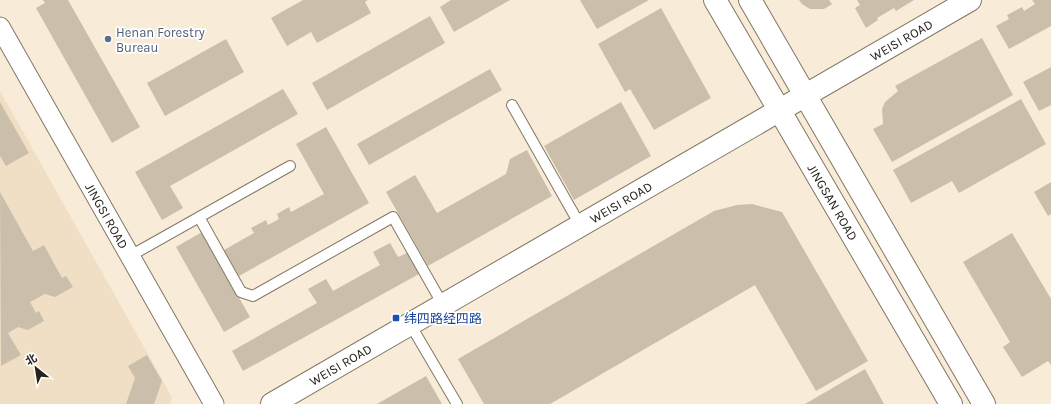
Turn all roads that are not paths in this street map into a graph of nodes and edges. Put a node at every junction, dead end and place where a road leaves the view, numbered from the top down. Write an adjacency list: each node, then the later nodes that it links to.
1 (715, 0): 7 (main road, JINGSAN ROAD)
2 (750, 0): 5 (main road)
3 (970, 0): 5 (main road, WEISI ROAD)
4 (0, 27): 11 (street, JINGSI ROAD)
5 (805, 95): 7 (main road, WEISI ROAD); 18 (main road)
6 (512, 105): 10 (lane)
7 (780, 110): 10 (main road, WEISI ROAD); 17 (main road, JINGSAN ROAD)
8 (290, 166): 9 (lane)
9 (199, 217): 11 (lane); 12 (lane)
10 (580, 226): 12 (main road, WEISI ROAD)
11 (130, 256): 14 (street, JINGSI ROAD)
12 (443, 305): 13 (main road, WEISI ROAD)
13 (410, 324): 15 (main road, WEISI ROAD); 16 (lane)
14 (214, 404)
15 (272, 404)
16 (457, 404)
17 (951, 404)
18 (984, 404)

